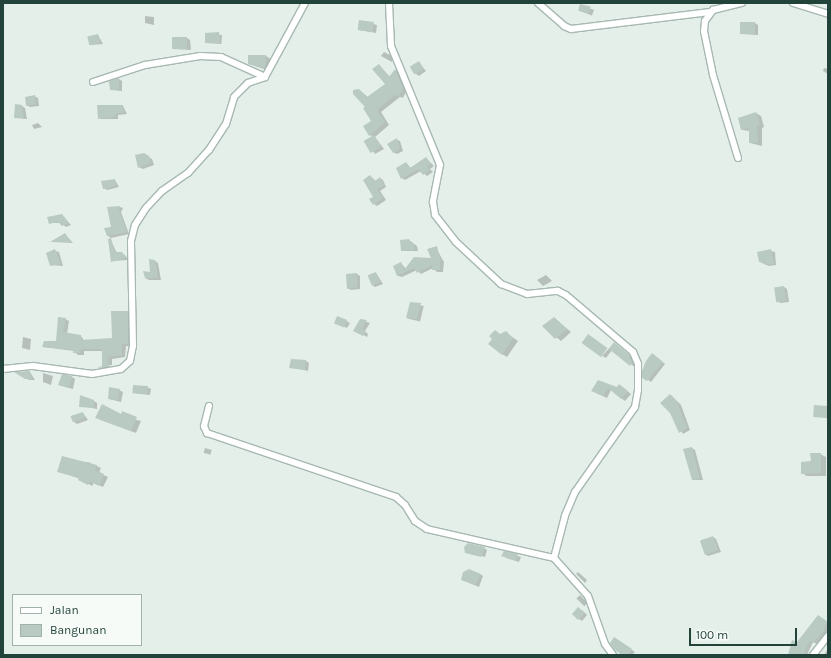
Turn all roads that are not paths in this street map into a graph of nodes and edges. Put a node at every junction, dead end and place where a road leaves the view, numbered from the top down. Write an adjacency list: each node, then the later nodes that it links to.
1 (305, 3): 8 (street)
2 (389, 3): 13 (street)
3 (538, 3): 6 (street)
4 (742, 3): 6 (street)
5 (793, 3): 7 (street)
6 (710, 12): 10 (street)
7 (828, 14)
8 (265, 77): 9 (street); 11 (street)
9 (93, 82)
10 (738, 158)
11 (3, 369)
12 (209, 406): 13 (street)
13 (554, 558): 15 (street)
14 (828, 636): 16 (street)
15 (613, 655)
16 (813, 655)

